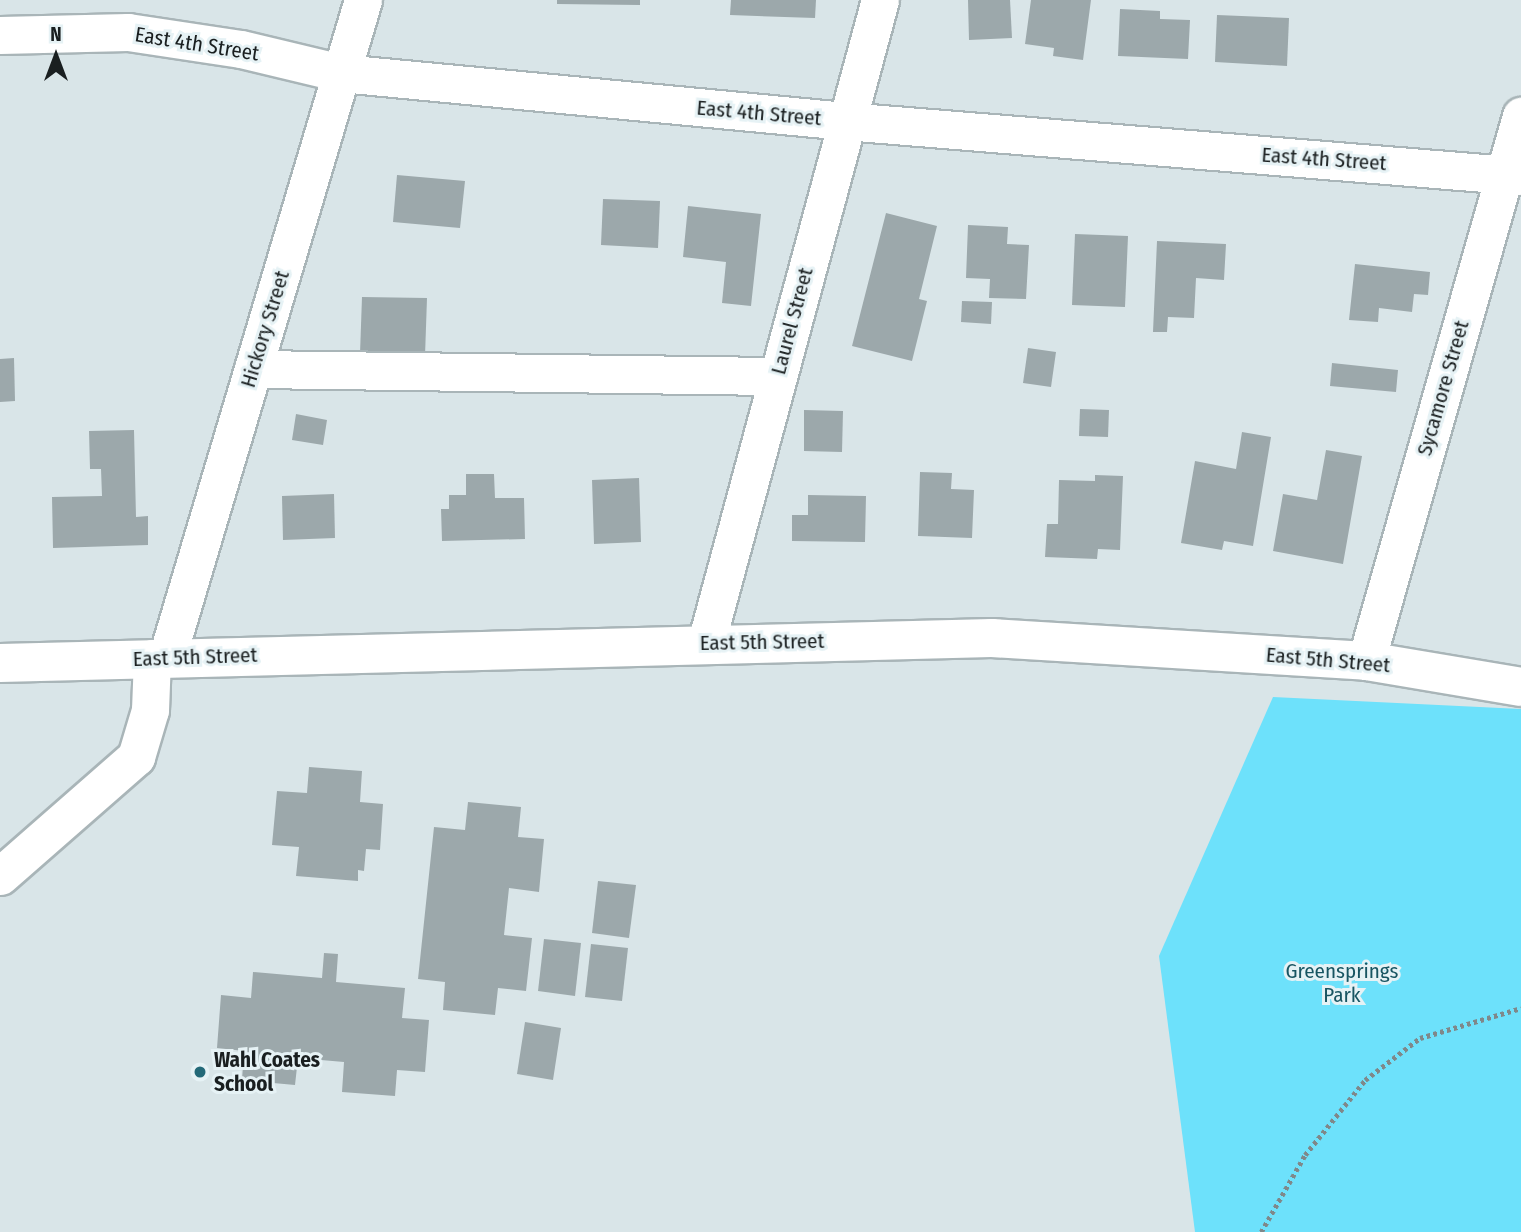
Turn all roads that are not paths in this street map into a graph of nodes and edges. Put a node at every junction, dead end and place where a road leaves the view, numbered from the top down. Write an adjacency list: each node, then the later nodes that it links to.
1 (363, 0): 4 (street, Hickory Street)
2 (880, 0): 6 (street, Laurel Street)
3 (0, 35): 4 (street, East 4th Street)
4 (341, 73): 6 (street, East 4th Street); 8 (street, Hickory Street)
5 (1521, 116): 7 (street, Sycamore Street)
6 (845, 121): 7 (street, East 4th Street); 9 (street, Laurel Street)
7 (1512, 174): 12 (street, Sycamore Street)
8 (253, 369): 9 (street); 11 (street, Hickory Street)
9 (777, 376): 10 (street, Laurel Street)
10 (706, 643): 11 (main road, East 5th Street); 12 (main road, East 5th Street)
11 (159, 658): 13 (main road, East 5th Street); 15 (street, Hickory Street)
12 (1366, 661): 14 (main road, East 5th Street)
13 (0, 663)
14 (1521, 687)
15 (0, 876)

